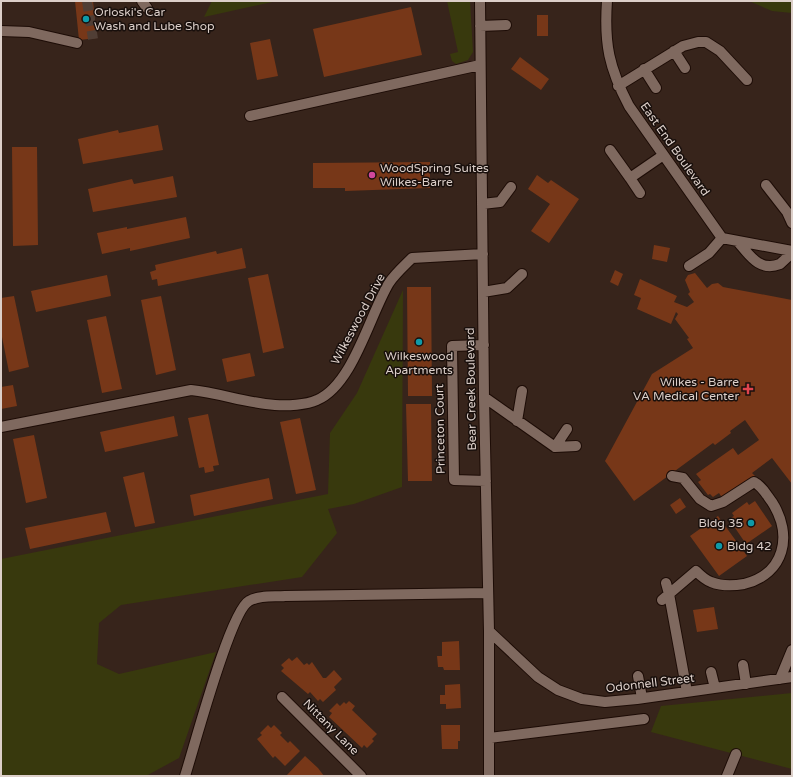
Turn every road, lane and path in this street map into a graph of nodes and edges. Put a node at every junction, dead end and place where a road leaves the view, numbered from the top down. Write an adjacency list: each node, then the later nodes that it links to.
1 (480, 1): 4 (street, Bear Creek Boulevard)
2 (607, 1): 12 (street, East End Boulevard)
3 (506, 25): 4 (street)
4 (480, 26): 8 (street, Bear Creek Boulevard)
5 (1, 31): 6 (street)
6 (77, 43)
7 (674, 51): 9 (street); 10 (street); 11 (street)
8 (480, 65): 14 (street); 21 (street, Bear Creek Boulevard)
9 (685, 68)
10 (644, 69): 12 (street); 13 (street)
11 (747, 80)
12 (618, 86): 16 (street, East End Boulevard)
13 (656, 88)
14 (250, 116)
15 (610, 150): 17 (street)
16 (662, 156): 17 (street); 23 (street, East End Boulevard)
17 (630, 178): 20 (street)
18 (766, 185): 22 (street)
19 (511, 187): 21 (street)
20 (640, 192)
21 (482, 204): 26 (street, Bear Creek Boulevard)
22 (792, 223)
23 (722, 238): 24 (street); 27 (street)
24 (739, 243): 25 (street); 25 (street)
25 (792, 252)
26 (483, 254): 29 (street, Bear Creek Boulevard); 34 (street, Wilkeswood Drive)
27 (689, 266)
28 (522, 274): 29 (street)
29 (483, 292): 30 (street, Bear Creek Boulevard)
30 (484, 345): 32 (street, Bear Creek Boulevard); 39 (street, Princeton Court)
31 (522, 391): 33 (street)
32 (484, 397): 33 (street); 39 (street, Bear Creek Boulevard)
33 (517, 421): 37 (street)
34 (1, 427)
35 (567, 429): 37 (street)
36 (576, 446): 37 (street)
37 (555, 447)
38 (672, 476): 42 (street)
39 (486, 481): 41 (street, Bear Creek Boulevard)
40 (666, 583): 42 (street)
41 (488, 593): 43 (street, Bear Creek Boulevard); 58 (street)
42 (666, 597): 52 (street)
43 (489, 631): 54 (street, Odonnell Street); 56 (street, Bear Creek Boulevard)
44 (792, 650): 49 (street)
45 (743, 665): 50 (street)
46 (711, 672): 51 (street)
47 (638, 676): 54 (street)
48 (792, 677): 49 (street)
49 (780, 679): 50 (street, Odonnell Street)
50 (746, 684): 51 (street, Odonnell Street)
51 (715, 688): 52 (street, Odonnell Street)
52 (687, 692): 54 (street, Odonnell Street)
53 (282, 697): 59 (street, Nittany Lane)
54 (642, 698)
55 (644, 719): 56 (street)
56 (489, 738): 60 (street, Bear Creek Boulevard)
57 (736, 754): 61 (street)
58 (185, 776)
59 (361, 776)
60 (489, 776)
61 (727, 776)

